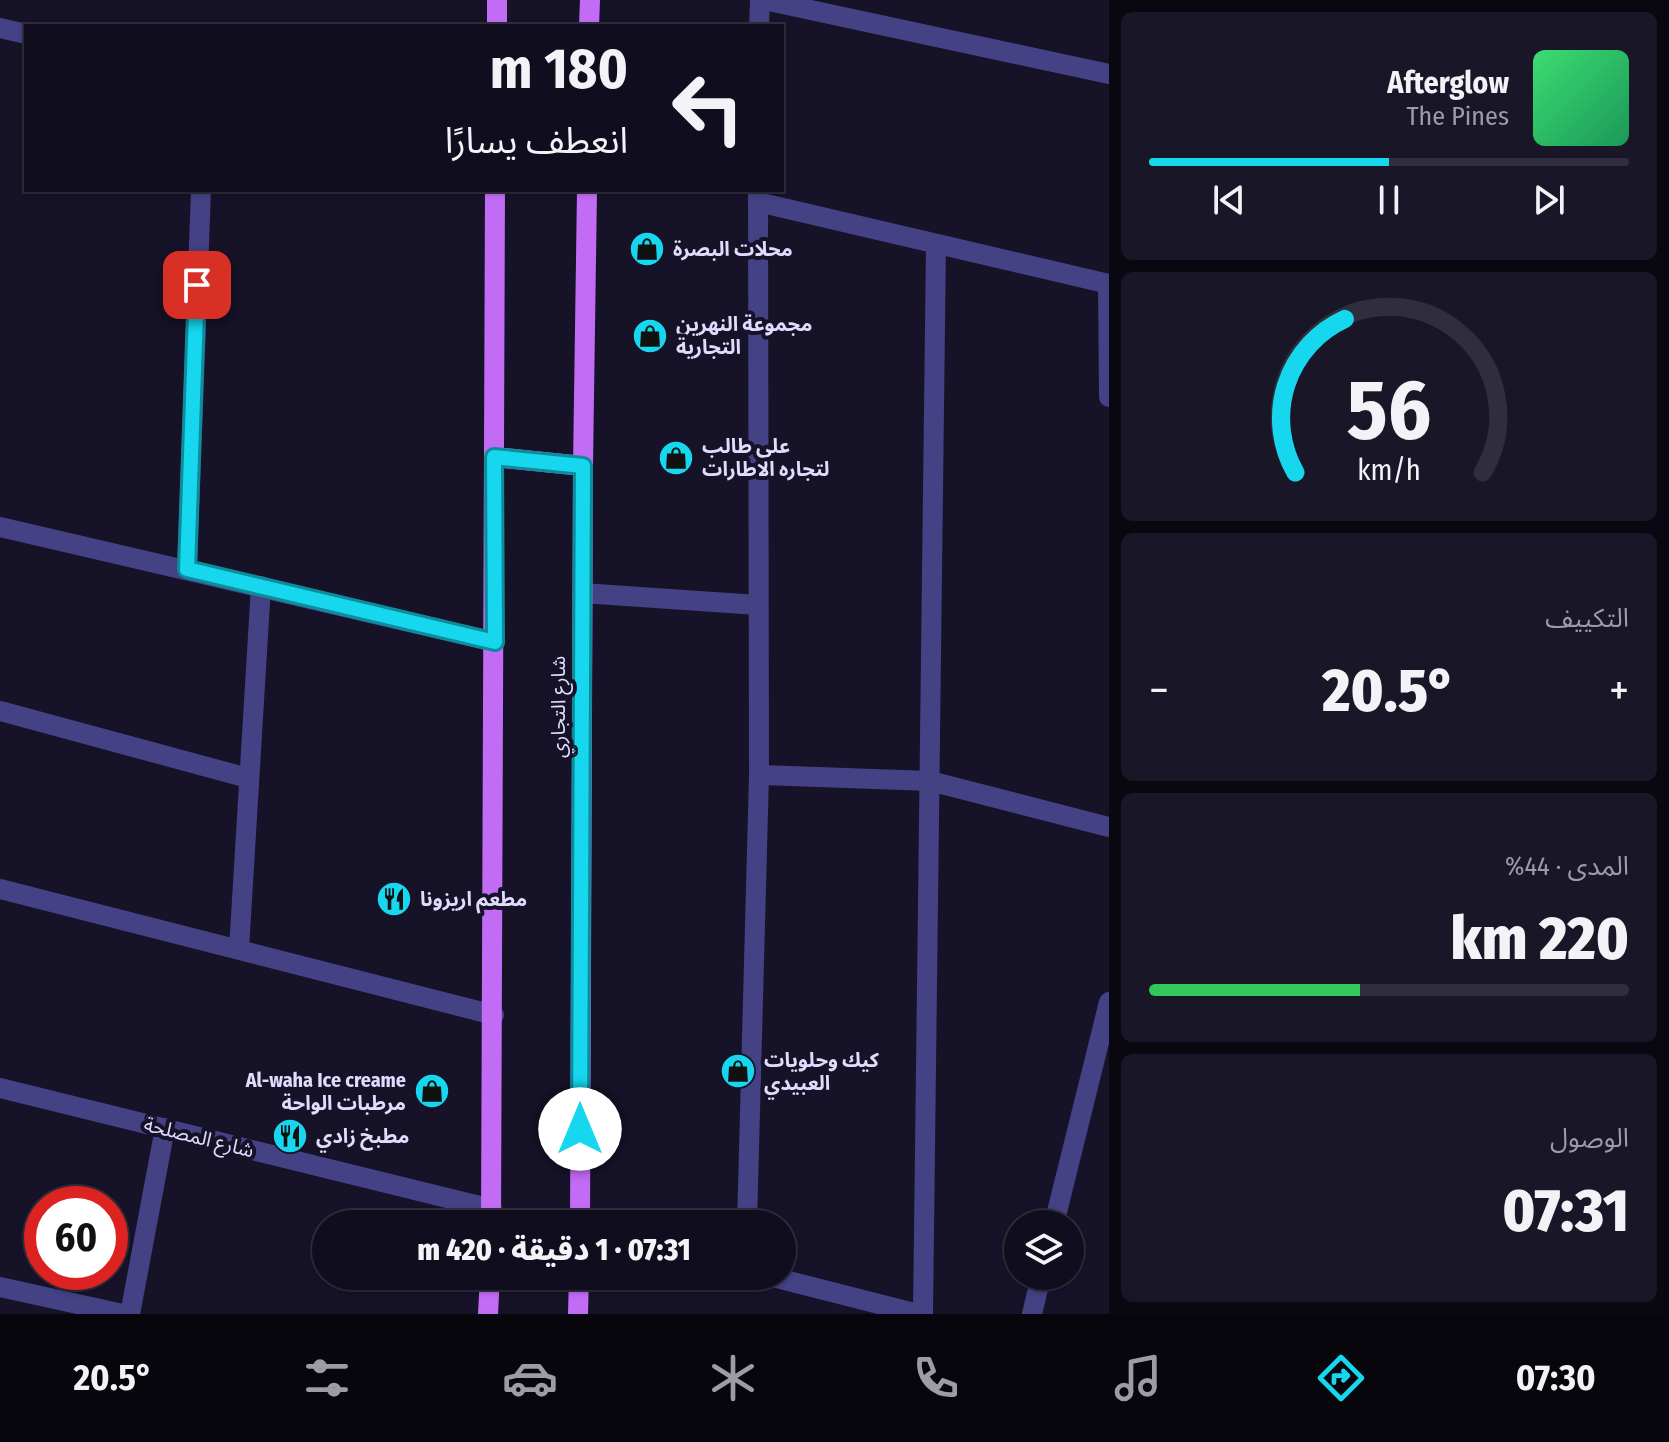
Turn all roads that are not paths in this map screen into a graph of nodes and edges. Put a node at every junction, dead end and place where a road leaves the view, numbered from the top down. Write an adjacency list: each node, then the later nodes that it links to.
1 (497, 0): 4 (main road)
2 (590, 0): 5 (main road)
3 (762, 0): 6 (street); 9 (street)
4 (497, 24)
5 (589, 24)
6 (759, 24)
7 (0, 28): 8 (street)
8 (24, 34)
9 (1109, 74)
10 (201, 192): 20 (street)
11 (495, 192): 17 (main road)
12 (587, 192): 18 (main road, شارع التجاري)
13 (758, 196): 14 (street); 23 (street)
14 (936, 244): 15 (street); 28 (street)
15 (1108, 284): 16 (street)
16 (1109, 397)
17 (494, 457): 18 (main road); 24 (main road)
18 (583, 466): 22 (main road, شارع التجاري)
19 (0, 527): 20 (street)
20 (187, 569): 21 (street)
21 (261, 586): 24 (street); 27 (street)
22 (582, 593): 23 (street); 38 (main road, شارع التجاري)
23 (758, 605): 26 (street)
24 (495, 642): 33 (main road)
25 (0, 711): 27 (street)
26 (759, 775): 28 (street); 39 (street)
27 (248, 778): 31 (street)
28 (930, 781): 29 (street); 51 (street)
29 (1109, 827)
30 (0, 889): 31 (street)
31 (239, 949): 33 (street)
32 (1109, 1002): 40 (street)
33 (494, 1015): 37 (main road)
34 (0, 1088): 35 (street, شارع المصلحة)
35 (165, 1128): 36 (street, شارع المصلحة); 48 (street)
36 (466, 1210)
37 (492, 1210)
38 (580, 1210)
39 (747, 1210)
40 (1057, 1210)
41 (796, 1284): 46 (street)
42 (0, 1287): 47 (street)
43 (489, 1290): 49 (main road)
44 (579, 1290): 50 (main road)
45 (1038, 1290): 52 (street)
46 (885, 1310): 51 (street)
47 (123, 1314)
48 (130, 1314)
49 (488, 1314)
50 (578, 1314)
51 (921, 1314)
52 (1032, 1314)

